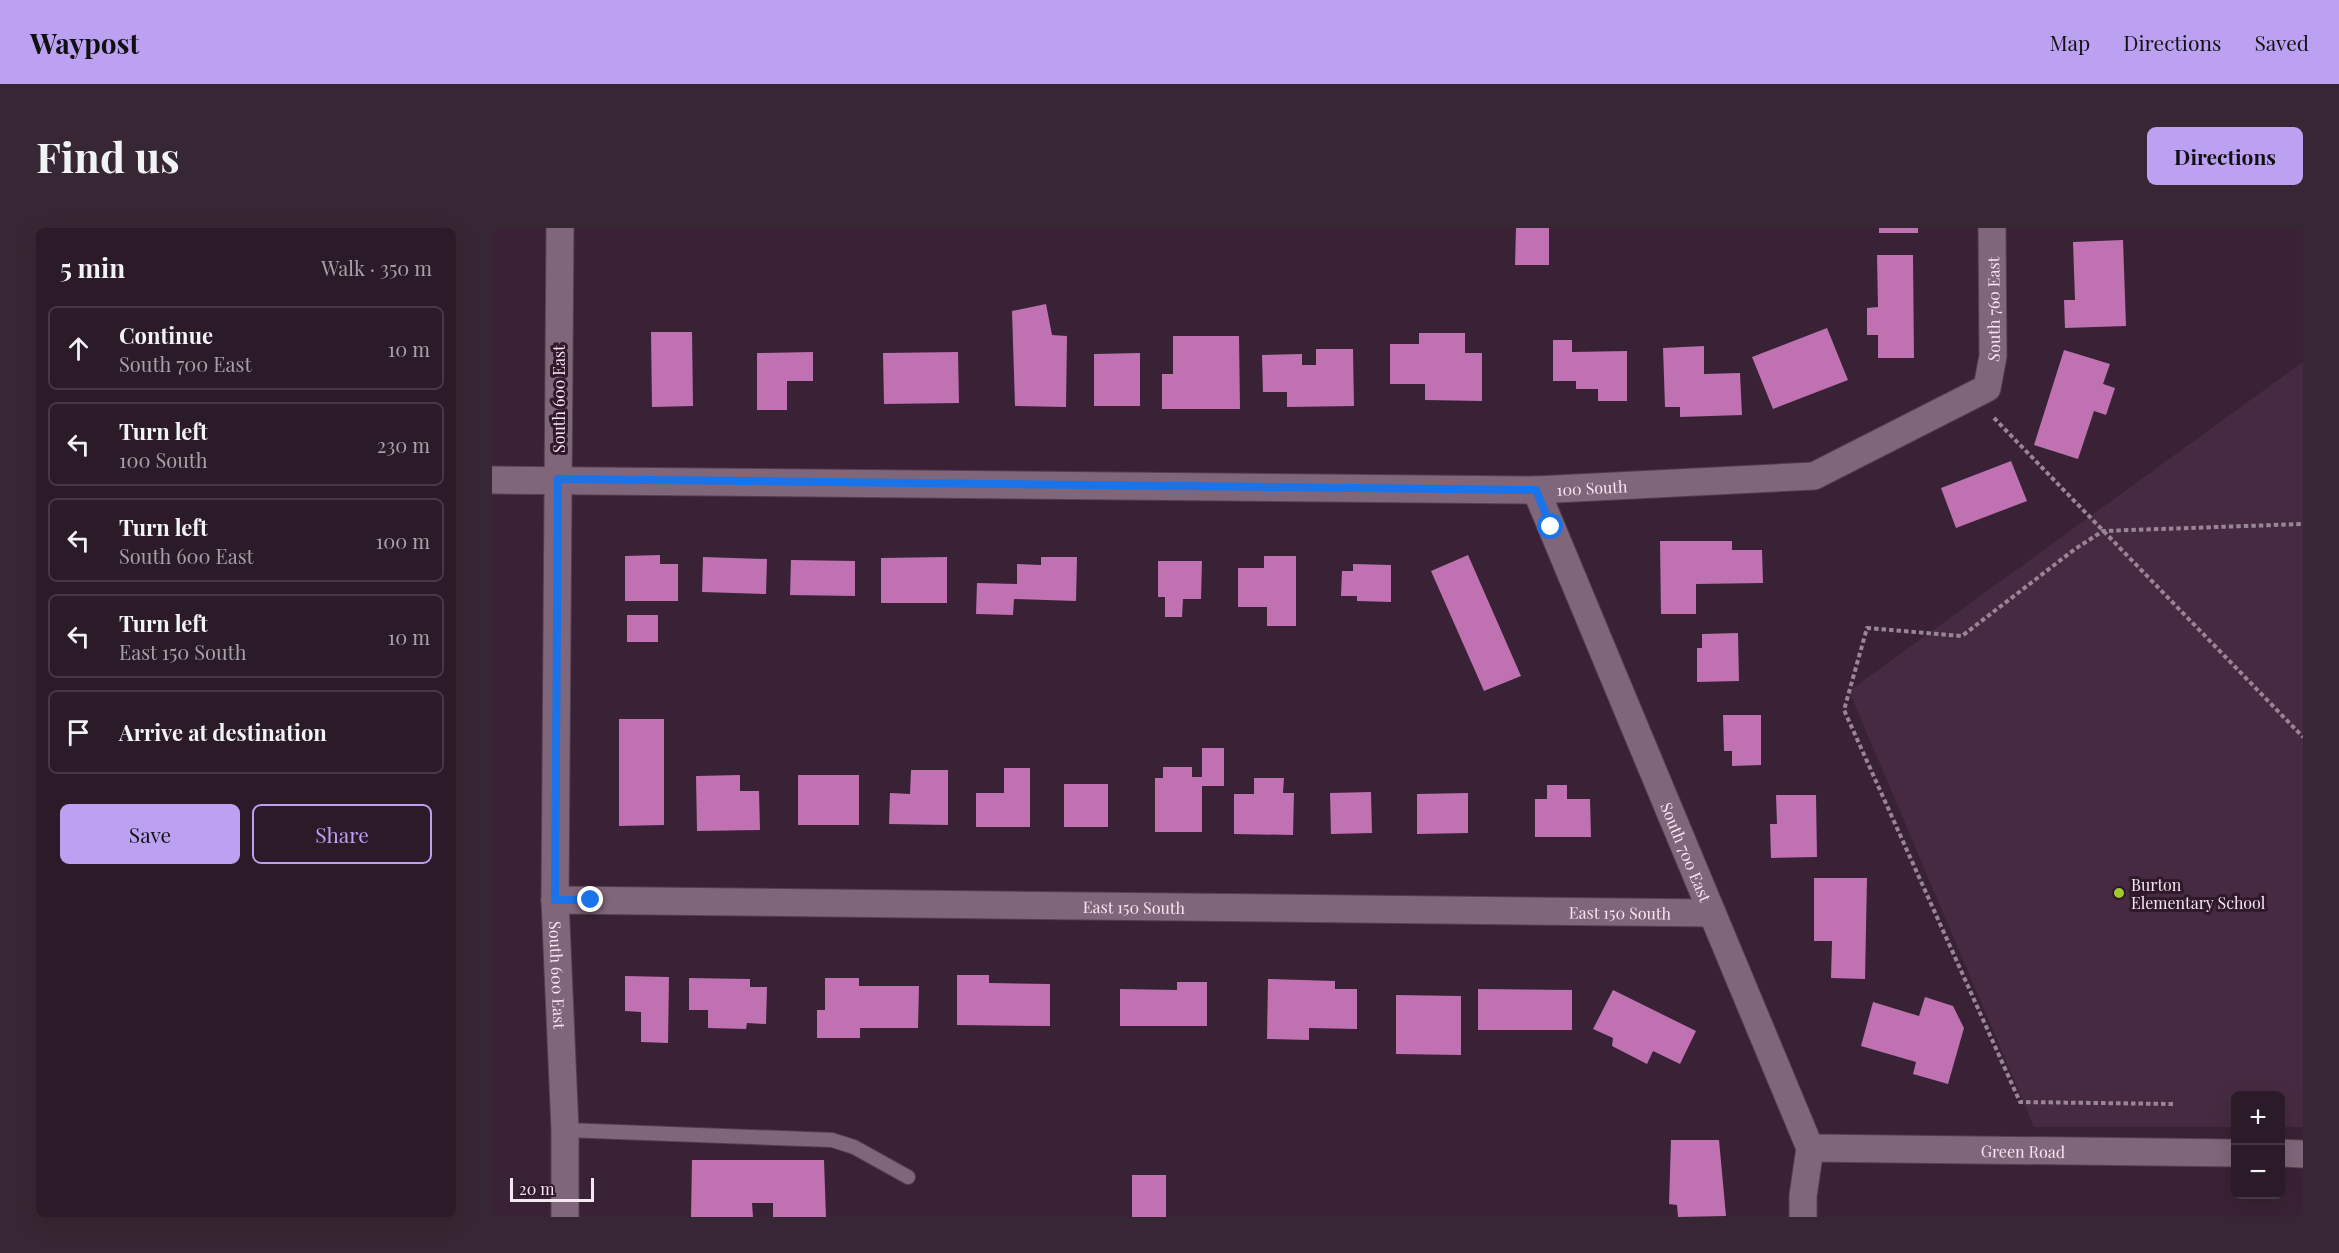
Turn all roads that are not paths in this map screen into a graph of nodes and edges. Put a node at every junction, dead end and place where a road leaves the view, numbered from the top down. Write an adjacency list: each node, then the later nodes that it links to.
1 (560, 228): 4 (street, South 600 East)
2 (1992, 228): 3 (street, South 760 East)
3 (1987, 388): 6 (street, 100 South)
4 (558, 479): 5 (street, 100 South); 6 (street, 100 South); 7 (street, South 600 East)
5 (492, 480)
6 (1536, 490): 8 (street, South 700 East)
7 (555, 900): 8 (street, East 150 South); 9 (street, South 600 East)
8 (1712, 913): 10 (street, South 700 East)
9 (566, 1130): 14 (lane); 15 (street, South 600 East)
10 (1810, 1148): 11 (street, Green Road); 16 (street)
11 (2231, 1153)
12 (2285, 1153): 13 (street)
13 (2303, 1154)
14 (908, 1177)
15 (565, 1217)
16 (1803, 1217)

